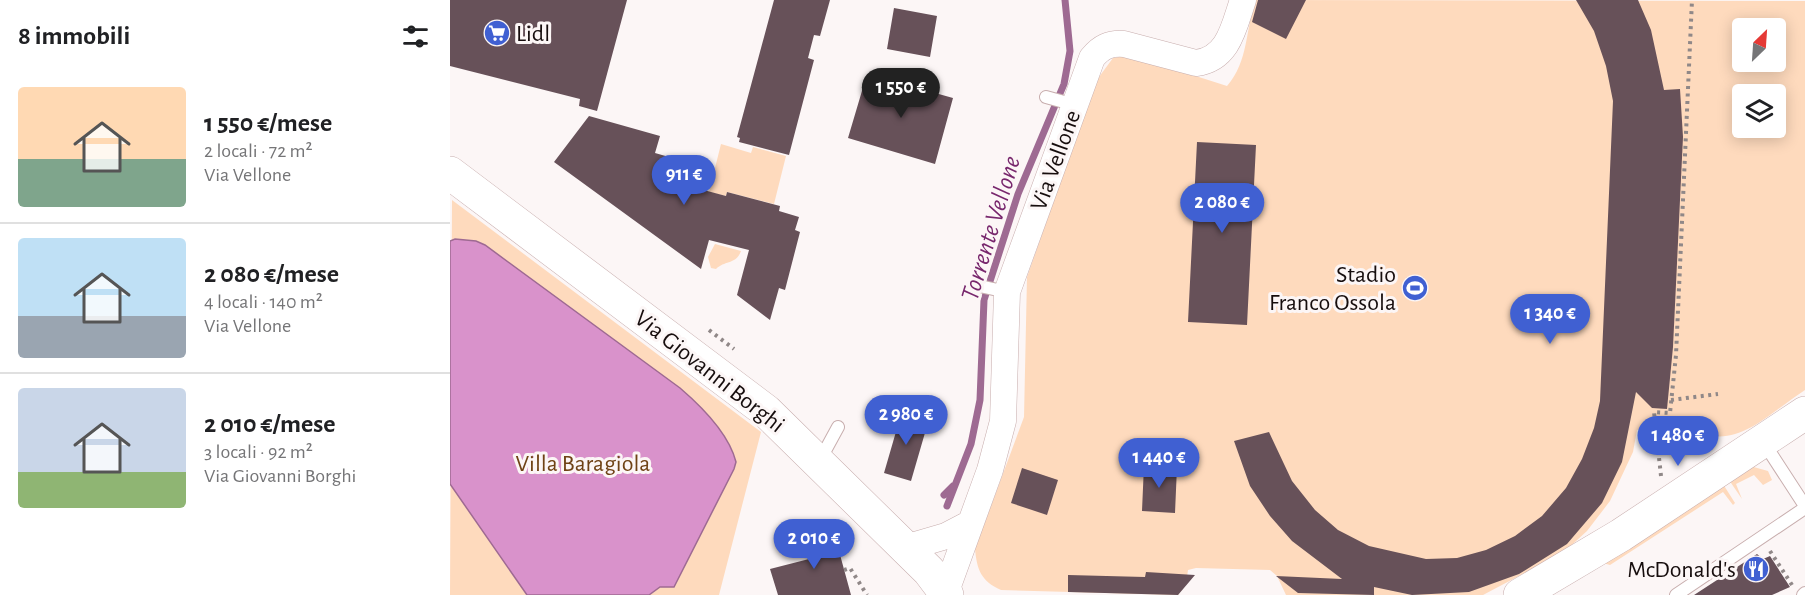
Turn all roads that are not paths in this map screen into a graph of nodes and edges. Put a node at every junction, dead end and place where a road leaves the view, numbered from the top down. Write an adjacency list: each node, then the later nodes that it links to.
1 (1243, 0): 3 (street, Via Vellone)
2 (1046, 97): 3 (lane)
3 (1076, 105): 6 (street, Via Vellone)
4 (450, 173): 10 (main road, Via Giovanni Borghi)
5 (975, 285): 6 (lane)
6 (1007, 292): 12 (street, Via Vellone)
7 (1805, 413): 9 (main road)
8 (838, 427): 10 (lane)
9 (1763, 442): 11 (lane); 15 (main road)
10 (819, 463): 13 (main road, Via Giovanni Borghi)
11 (1805, 507): 16 (lane)
12 (969, 524): 13 (street); 14 (street, Via Vellone)
13 (906, 548): 14 (main road, Via Giovanni Borghi)
14 (946, 594)
15 (1520, 595)
16 (1676, 595)

